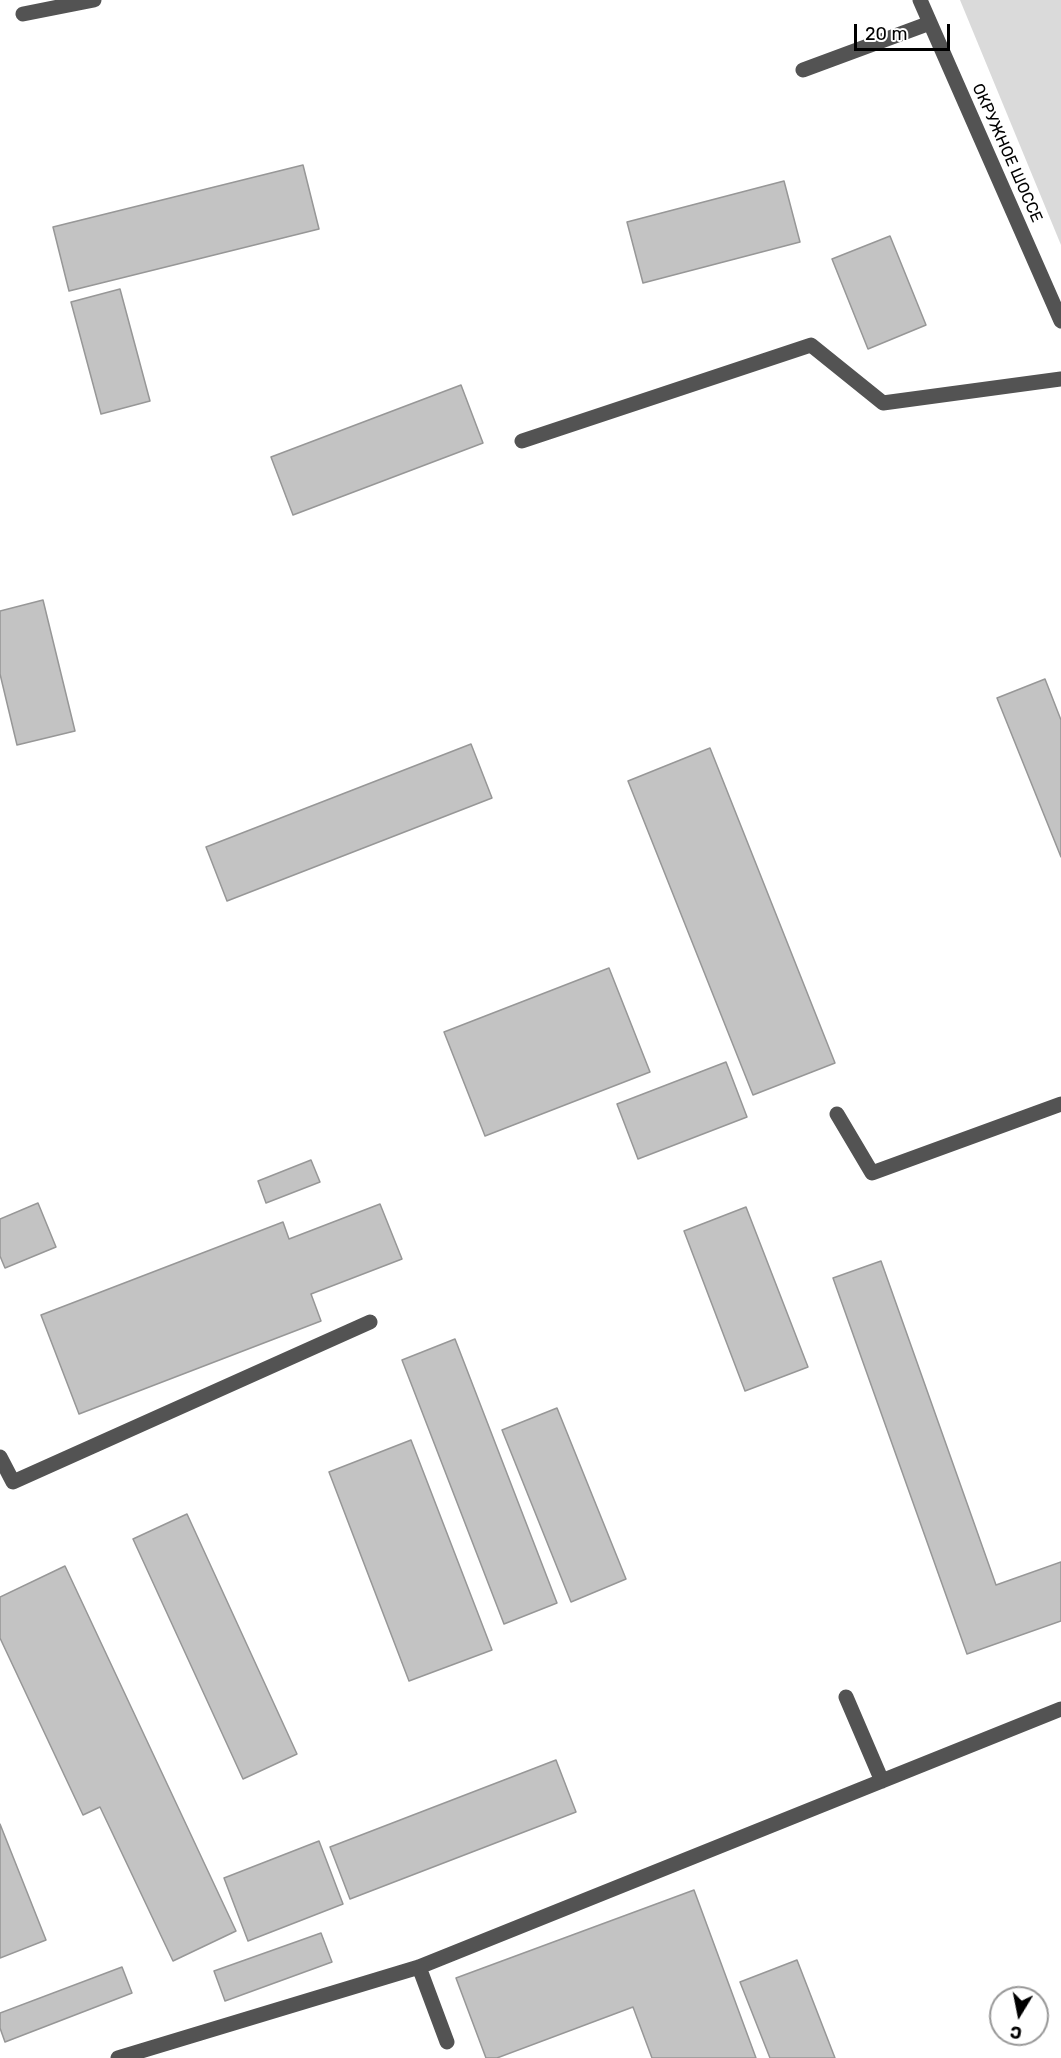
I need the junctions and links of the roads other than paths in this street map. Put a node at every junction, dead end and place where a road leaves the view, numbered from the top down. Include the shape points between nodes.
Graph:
1 (94, 0) edge
2 (920, 0) edge
3 (23, 14) dead end
4 (930, 23) junction
5 (803, 70) dead end
6 (1061, 321) edge
7 (1061, 379) edge
8 (522, 441) dead end
9 (1061, 1104) edge
10 (837, 1114) dead end
11 (370, 1322) dead end
12 (0, 1457) edge
13 (846, 1697) dead end
14 (1061, 1709) edge
15 (882, 1781) junction
16 (419, 1967) junction
17 (447, 2042) dead end
18 (118, 2058) edge

1 - 3 street
2 - 4 street, ОКРУЖНОЕ ШОССЕ
4 - 5 street
4 - 6 street, ОКРУЖНОЕ ШОССЕ
7 - 8 street via 883,403 811,345
9 - 10 street via 872,1173
11 - 12 street via 13,1482
13 - 15 street
14 - 15 street
15 - 16 street
16 - 17 street
16 - 18 street

